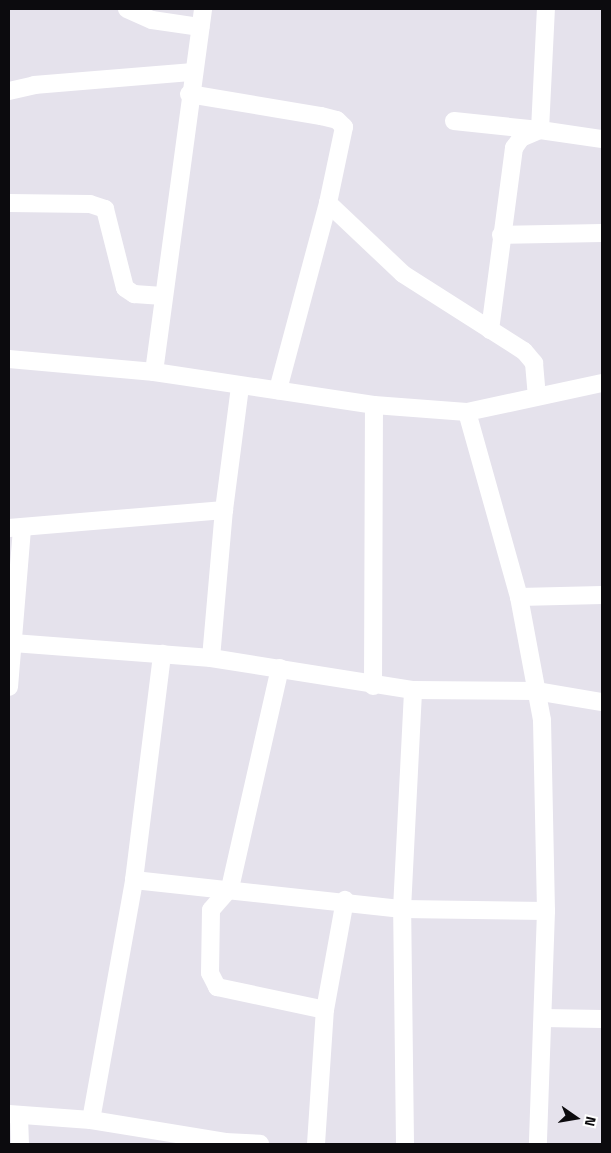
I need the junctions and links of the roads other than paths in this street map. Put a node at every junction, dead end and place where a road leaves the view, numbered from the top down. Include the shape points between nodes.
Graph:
1 (127, 9) edge
2 (203, 9) edge
3 (546, 9) edge
4 (200, 28) junction
5 (193, 72) junction
6 (9, 91) edge
7 (189, 94) junction
8 (454, 120) dead end
9 (540, 130) junction
10 (602, 138) edge
11 (9, 203) edge
12 (328, 203) junction
13 (602, 233) edge
14 (500, 235) junction
15 (163, 296) junction
16 (490, 330) junction
17 (9, 359) edge
18 (154, 372) junction
19 (602, 383) edge
20 (240, 387) junction
21 (278, 390) junction
22 (537, 395) junction
23 (374, 404) junction
24 (466, 412) junction
25 (224, 510) junction
26 (15, 528) edge
27 (602, 595) edge
28 (519, 597) junction
29 (13, 643) junction
30 (162, 654) junction
31 (211, 658) junction
32 (280, 668) junction
33 (373, 686) junction
34 (9, 687) edge
35 (413, 690) junction
36 (536, 691) junction
37 (602, 702) edge
38 (134, 880) junction
39 (230, 888) junction
40 (345, 900) junction
41 (402, 909) junction
42 (546, 911) junction
43 (325, 1010) junction
44 (543, 1018) junction
45 (602, 1019) edge
46 (14, 1115) edge
47 (91, 1120) junction
48 (225, 1143) edge
49 (20, 1144) edge
50 (260, 1144) edge
51 (316, 1144) edge
52 (405, 1144) edge
53 (538, 1144) edge

1 - 4 street via 152,20
2 - 4 street
3 - 9 street
4 - 5 street
5 - 6 street via 34,85
5 - 7 street
7 - 12 street via 337,120 344,127 344,142
7 - 15 street
8 - 9 street
9 - 10 street
9 - 14 street via 521,138 514,148
11 - 15 street via 90,204 105,209 125,288 134,294
12 - 16 street via 403,274
12 - 21 street
13 - 14 street
14 - 16 street
15 - 18 street
16 - 22 street via 524,351 534,363
17 - 18 street
18 - 20 street
19 - 22 street
20 - 21 street
20 - 25 street
21 - 23 street
22 - 24 street
23 - 24 street
23 - 33 street
24 - 28 street
25 - 26 street
25 - 31 street
26 - 29 street
27 - 28 street
28 - 36 street
29 - 30 street
29 - 34 street
30 - 31 street
30 - 38 street
31 - 32 street
32 - 33 street
32 - 39 street
33 - 35 street
35 - 36 street
35 - 41 street
36 - 37 street
36 - 42 street via 542,720
38 - 39 street
38 - 47 street
39 - 40 street
39 - 43 street via 211,910 210,972 217,987
40 - 41 street
40 - 43 street
41 - 42 street
41 - 52 street
42 - 44 street
43 - 51 street
44 - 45 street
44 - 53 street
46 - 47 street
46 - 49 street
47 - 48 street
48 - 50 street

